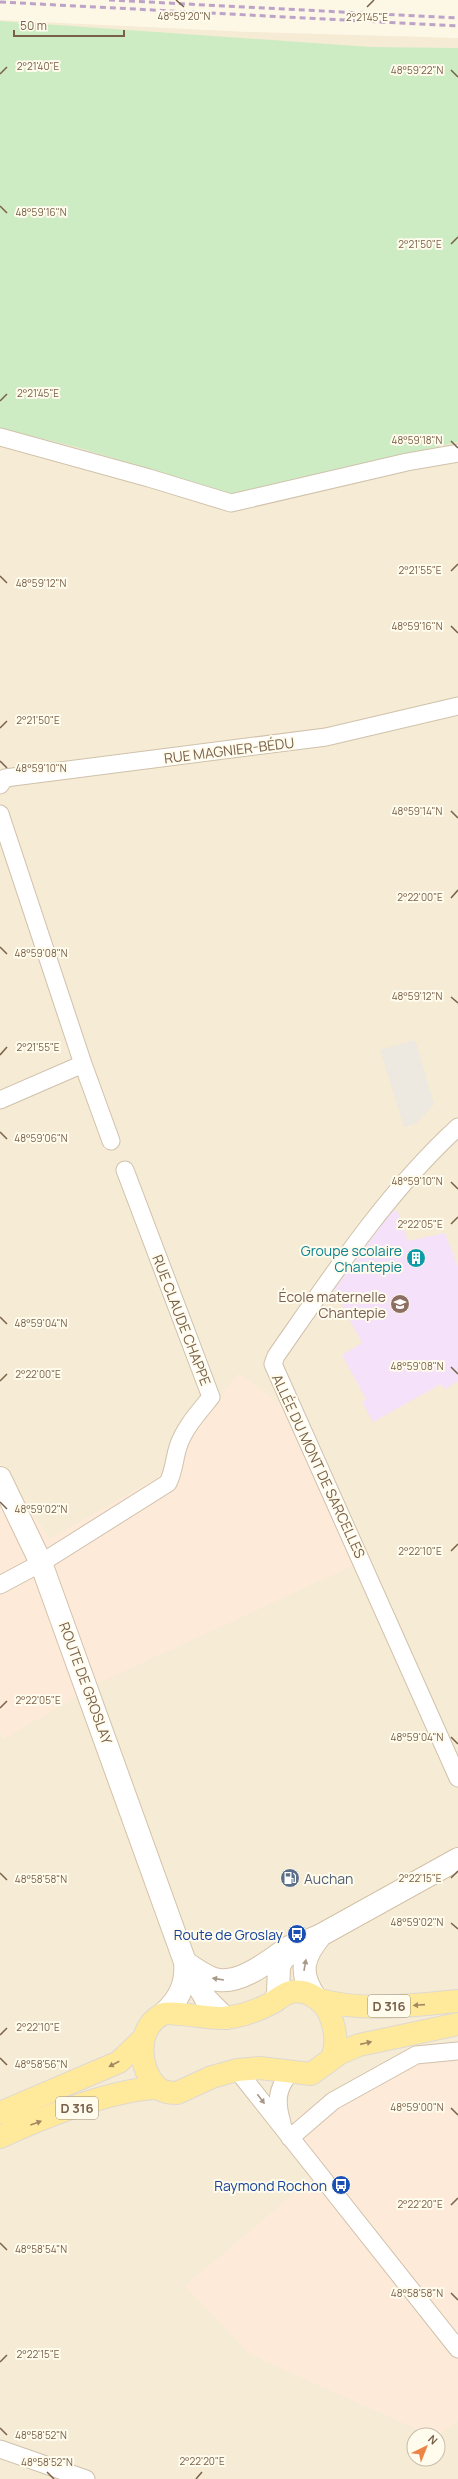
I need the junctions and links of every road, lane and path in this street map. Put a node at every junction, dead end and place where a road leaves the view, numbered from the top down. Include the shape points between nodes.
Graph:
1 (0, 437) edge
2 (458, 453) edge
3 (458, 706) edge
4 (0, 785) edge
5 (0, 814) edge
6 (82, 1064) junction
7 (0, 1100) edge
8 (458, 1127) edge
9 (111, 1141) dead end
10 (125, 1170) dead end
11 (0, 1478) edge
12 (41, 1563) junction
13 (0, 1585) edge
14 (458, 1778) edge
15 (458, 1858) edge
16 (321, 1935) junction
17 (300, 1944) junction
18 (186, 1962) junction
19 (317, 1999) junction
20 (275, 2001) junction
21 (458, 2001) edge
22 (163, 2014) junction
23 (225, 2018) junction
24 (458, 2024) edge
25 (143, 2039) junction
26 (458, 2052) edge
27 (331, 2059) junction
28 (237, 2070) junction
29 (290, 2073) junction
30 (158, 2088) junction
31 (0, 2113) edge
32 (286, 2134) junction
33 (0, 2137) edge
34 (458, 2349) edge
35 (0, 2449) edge
36 (86, 2479) edge

1 - 2 street via 231,503 407,462
3 - 4 street, RUE MAGNIER-BÉDU via 326,737 5,778
5 - 6 street
6 - 7 street
6 - 9 street
8 - 14 street, ALLÉE DU MONT DE SARCELLES via 360,1237 326,1282 273,1364
10 - 12 street, RUE CLAUDE CHAPPE via 211,1397 190,1424 178,1446 174,1472 168,1483
11 - 12 main road, ROUTE DE GROSLAY
12 - 13 street, RUE CLAUDE CHAPPE
12 - 18 main road, ROUTE DE GROSLAY
15 - 16 main road
16 - 17 main road
19 -> 16 main road via 306,1981 304,1971 309,1952
17 -> 18 main road via 290,1947 243,1975 227,1980 211,1978
17 - 20 main road via 280,1963
18 - 22 main road, ROUTE DE GROSLAY via 185,1977 179,1995
18 - 23 main road, ROUTE DE GROSLAY via 206,1999
19 - 20 main road via 293,1992
21 -> 19 main road, D 316 via 371,2007 335,2004
19 - 27 main road via 328,2011 335,2031 336,2042
20 - 23 main road via 256,2010
22 - 23 main road via 169,2012 192,2017
22 - 25 main road via 149,2026
27 -> 24 main road, D 316 via 359,2045
25 - 30 main road via 144,2066
25 -> 31 main road, D 316 via 119,2062
26 - 32 street via 416,2055 333,2101
27 - 29 main road via 311,2074
28 - 29 main road via 260,2068
28 - 30 main road via 212,2077 183,2092 171,2093
28 -> 32 street
29 - 32 street via 280,2086 277,2101
33 -> 30 main road, D 316 via 108,2097 137,2089
32 - 34 street
35 - 36 street

